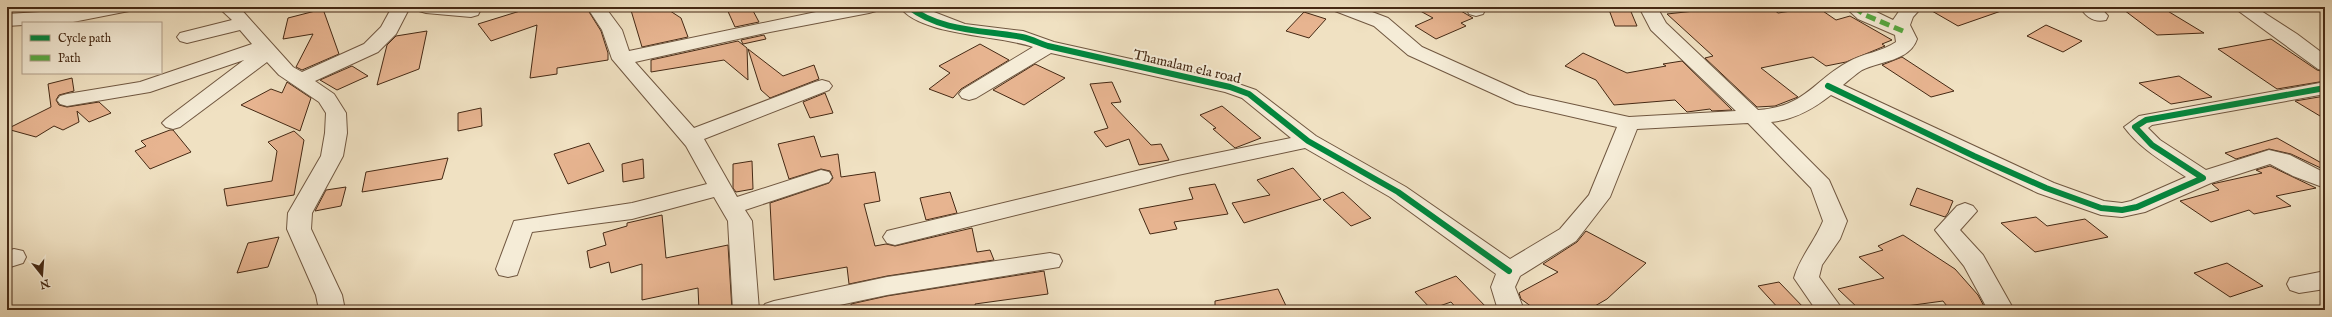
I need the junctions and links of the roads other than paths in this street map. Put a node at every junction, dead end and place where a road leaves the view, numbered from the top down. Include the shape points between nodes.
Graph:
1 (122, 7) edge
2 (227, 7) edge
3 (402, 7) edge
4 (426, 7) edge
5 (596, 7) edge
6 (869, 7) edge
7 (909, 7) edge
8 (1342, 7) edge
9 (1648, 7) edge
10 (1854, 7) edge
11 (1912, 7) edge
12 (2242, 7) edge
13 (471, 11) dead end
14 (7, 20) edge
15 (244, 23) junction
16 (1903, 30) junction
17 (187, 37) dead end
18 (1048, 46) junction
19 (267, 49) junction
20 (622, 59) junction
21 (2325, 65) edge
22 (301, 80) junction
23 (822, 86) dead end
24 (1828, 86) junction
25 (2325, 88) edge
26 (970, 94) dead end
27 (67, 100) dead end
28 (1754, 117) junction
29 (173, 123) dead end
30 (1629, 123) junction
31 (690, 137) junction
32 (1308, 141) junction
33 (821, 177) dead end
34 (2203, 178) junction
35 (2325, 181) edge
36 (720, 188) junction
37 (732, 207) junction
38 (1965, 210) dead end
39 (895, 237) dead end
40 (1050, 261) dead end
41 (508, 270) dead end
42 (1509, 271) junction
43 (2325, 280) edge
44 (2299, 284) dead end
45 (332, 310) edge
46 (746, 310) edge
47 (774, 310) edge
48 (1511, 310) edge
49 (1830, 310) edge
50 (2001, 310) edge

1 - 14 street via 73,16
2 - 15 street
3 - 22 street via 389,30 371,48
4 - 13 street
5 - 20 street via 612,30
6 - 20 street
7 - 18 street, Thamalam ela road via 918,14 962,29 1023,37
8 - 30 street via 1381,22 1416,51 1523,100
9 - 28 street via 1658,26
10 - 16 street
11 - 16 street via 1900,24
12 - 21 street via 2290,38
15 - 17 street
15 - 19 street
16 - 24 street via 1907,39 1906,45 1856,66
18 - 26 street
18 - 32 street, Thamalam ela road via 1230,87 1249,94
19 - 22 street via 286,71
19 - 27 street via 143,88
19 - 29 street
20 - 31 street
22 - 45 street via 328,98 336,113 332,156 300,213 299,229 329,295
23 - 31 street
24 - 28 street via 1805,105 1778,115
24 - 34 street via 1974,156 2046,188 2101,208 2122,210 2138,206
25 - 34 street via 2146,120 2135,127 2152,145
28 - 30 street
28 - 49 street via 1821,185 1835,220 1828,239 1810,264 1806,278
30 - 42 street via 1599,197 1568,235
31 - 36 street
32 - 39 street via 1178,168
32 - 42 street, Thamalam ela road via 1398,192
33 - 37 street
34 - 35 street via 2269,157 2282,160
36 - 37 street
36 - 41 street via 632,211 522,226
37 - 46 street via 740,221
38 - 50 street via 1946,230 1974,261
40 - 47 street via 887,286
42 - 48 street via 1503,287
43 - 44 street

